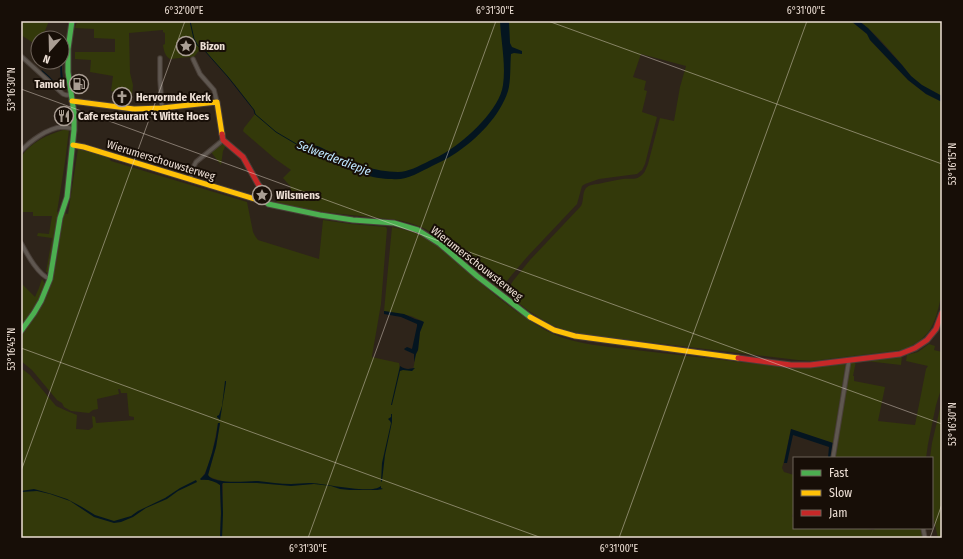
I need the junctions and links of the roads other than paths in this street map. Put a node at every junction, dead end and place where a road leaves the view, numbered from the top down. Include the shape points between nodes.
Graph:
1 (72, 21) edge
2 (21, 56) edge
3 (160, 58) dead end
4 (193, 59) dead end
5 (72, 98) junction
6 (217, 102) junction
7 (162, 108) junction
8 (74, 129) junction
9 (223, 140) junction
10 (73, 145) junction
11 (21, 151) edge
12 (190, 178) junction
13 (265, 200) junction
14 (21, 243) edge
15 (50, 279) junction
16 (942, 313) edge
17 (21, 331) edge
18 (849, 360) junction
19 (833, 457) edge

1 - 5 street via 68,55
2 - 5 street via 62,94
3 - 7 street
4 - 6 street via 200,74 214,90
5 - 7 street via 131,109
5 - 8 street
6 - 7 street
6 - 9 street
8 - 10 street
8 - 11 street via 61,127 46,132
9 - 12 street via 196,162
9 - 13 street via 244,157 266,196
10 - 12 street, Wierumerschouwsterweg
10 - 15 street
12 - 13 street, Wierumerschouwsterweg
13 - 18 street, Wierumerschouwsterweg via 281,207 320,215 399,224 423,233 533,319 568,334 791,364 810,365
14 - 15 street via 43,275
15 - 17 street via 41,301
16 - 18 street, Wierumerschouwsterweg via 932,335 914,350
18 - 19 street

